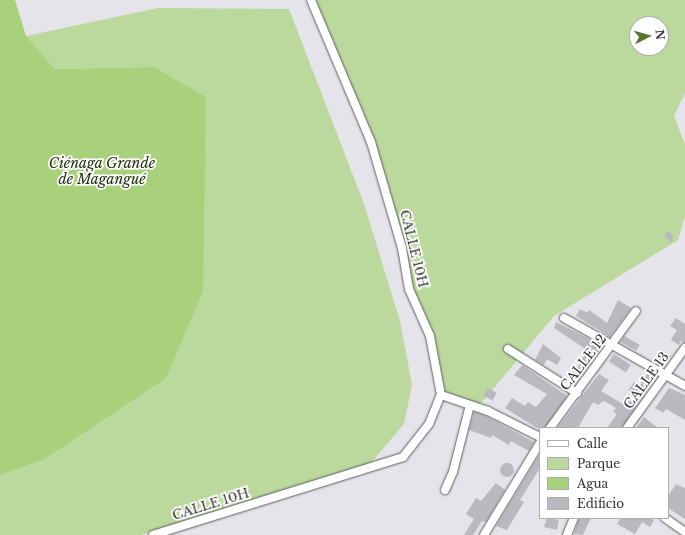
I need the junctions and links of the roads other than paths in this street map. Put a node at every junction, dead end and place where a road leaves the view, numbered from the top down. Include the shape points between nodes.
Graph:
1 (311, 0) edge
2 (636, 311) dead end
3 (564, 318) dead end
4 (614, 343) junction
5 (685, 348) edge
6 (508, 349) dead end
7 (668, 377) junction
8 (685, 386) edge
9 (577, 393) junction
10 (441, 395) junction
11 (470, 405) junction
12 (551, 427) edge
13 (628, 427) edge
14 (539, 437) edge
15 (539, 445) edge
16 (445, 490) dead end
17 (574, 519) edge
18 (666, 519) edge
19 (685, 532) edge
20 (153, 535) edge
21 (484, 535) edge
22 (567, 535) edge

1 - 10 street, CALLE 10H via 371,142 402,248 409,289 430,336
2 - 4 street, CALLE 12
3 - 4 street
4 - 7 street
4 - 9 street, CALLE 12
5 - 7 street, CALLE 13
6 - 9 street
7 - 8 street
7 - 13 street, CALLE 13
9 - 12 street, CALLE 12
10 - 11 street
10 - 20 street, CALLE 10H via 429,424 403,457
11 - 14 street
11 - 16 street via 453,472
15 - 21 street
17 - 22 street
18 - 19 street

